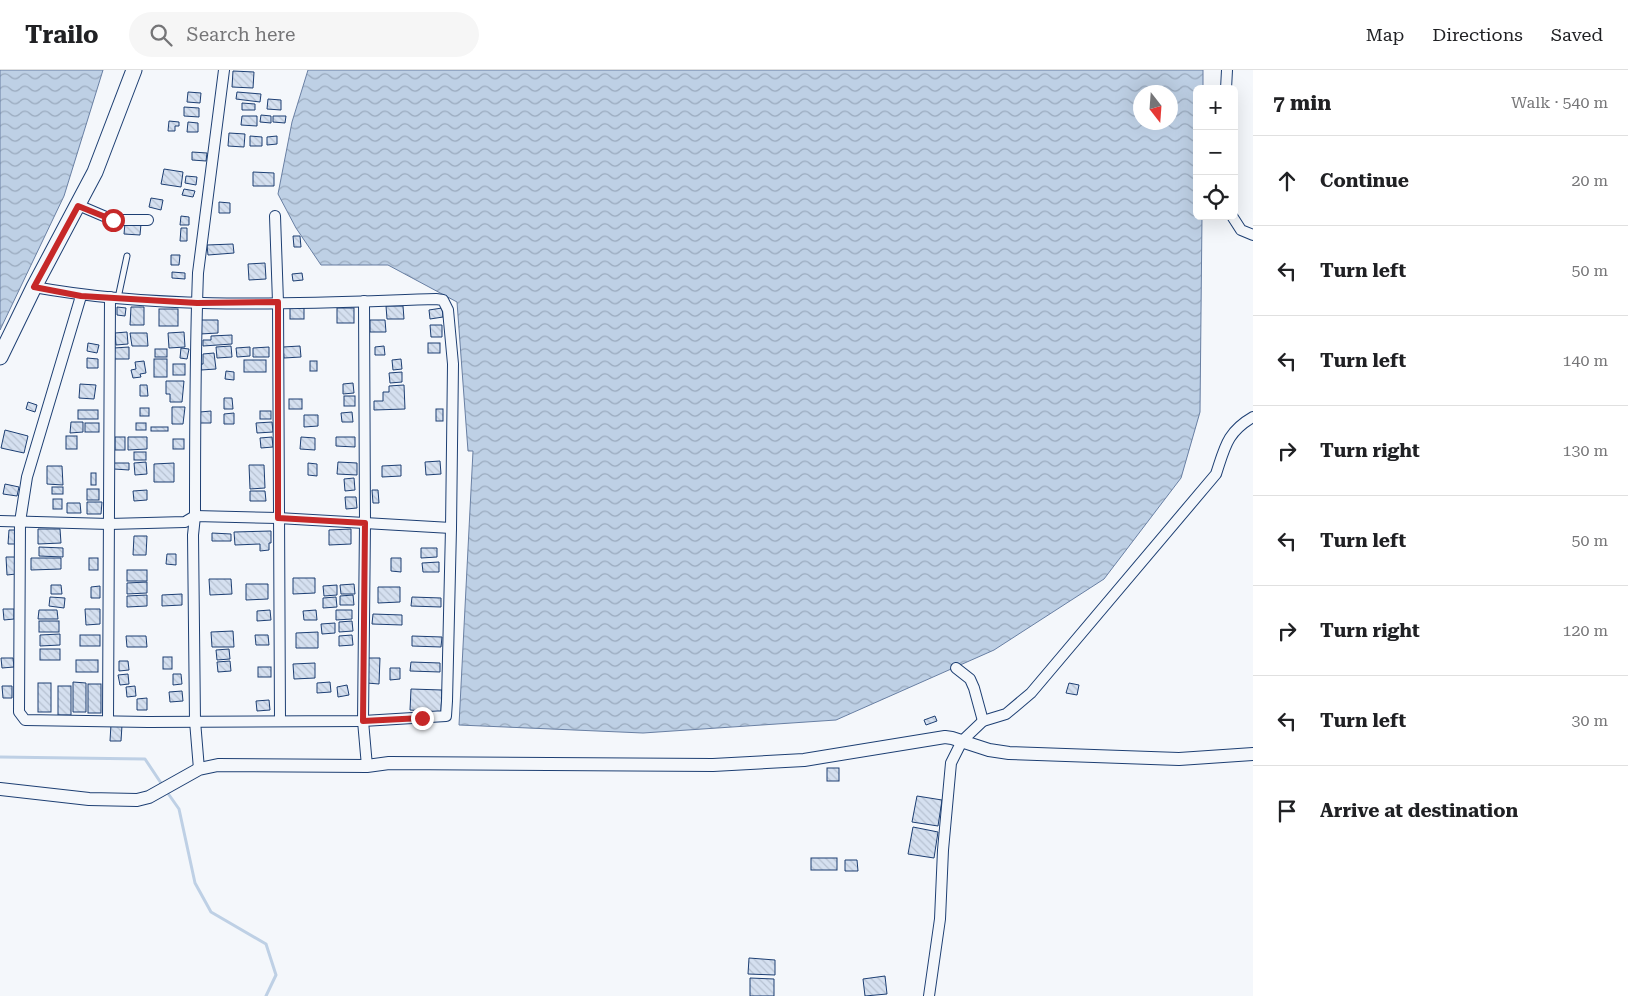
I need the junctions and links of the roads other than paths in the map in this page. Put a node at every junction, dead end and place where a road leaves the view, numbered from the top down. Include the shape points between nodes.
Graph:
1 (134, 70) edge
2 (224, 70) edge
3 (1227, 70) edge
4 (1226, 85) edge
5 (78, 206) junction
6 (275, 216) dead end
7 (148, 220) dead end
8 (1234, 220) edge
9 (1253, 235) edge
10 (127, 256) dead end
11 (34, 287) junction
12 (81, 296) junction
13 (114, 298) junction
14 (364, 301) junction
15 (278, 302) junction
16 (197, 303) junction
17 (0, 356) edge
18 (1253, 417) edge
19 (195, 516) junction
20 (278, 518) junction
21 (0, 521) edge
22 (20, 522) junction
23 (365, 523) junction
24 (109, 524) junction
25 (452, 528) junction
26 (956, 668) dead end
27 (108, 721) junction
28 (196, 721) junction
29 (280, 721) junction
30 (363, 721) junction
31 (982, 721) junction
32 (962, 741) junction
33 (1253, 754) edge
34 (366, 766) junction
35 (199, 769) junction
36 (0, 789) edge
37 (929, 996) edge

1 - 5 main road via 95,172
2 - 16 street
3 - 4 street
5 - 7 street via 113,220
5 - 11 main road
6 - 15 street
8 - 9 street via 1240,230
10 - 13 lane
11 - 12 street
11 - 17 main road
12 - 13 street
12 - 22 street via 27,477
13 - 16 street
13 - 24 street
14 - 15 street
14 - 23 street
14 - 25 street via 436,299 446,304 453,364
15 - 16 street
15 - 20 street
16 - 19 street
18 - 31 street via 1239,425 1226,444 1216,474 1031,693 1006,714
19 - 20 street
19 - 24 street via 185,522
19 - 28 street
20 - 23 street
20 - 29 street
21 - 22 street
22 - 24 street
22 - 27 street via 19,712 25,720
23 - 25 street
23 - 30 street
24 - 27 street
25 - 30 street via 446,716
26 - 31 street via 970,679
27 - 28 street
28 - 29 street
28 - 35 street
29 - 30 street
30 - 34 street
31 - 32 street
32 - 33 street via 1009,753 1179,759
32 - 34 street via 945,737 804,760 713,765 389,763
32 - 37 street via 951,763 940,919
34 - 35 street via 218,766
35 - 36 street via 149,797 137,800 90,799

